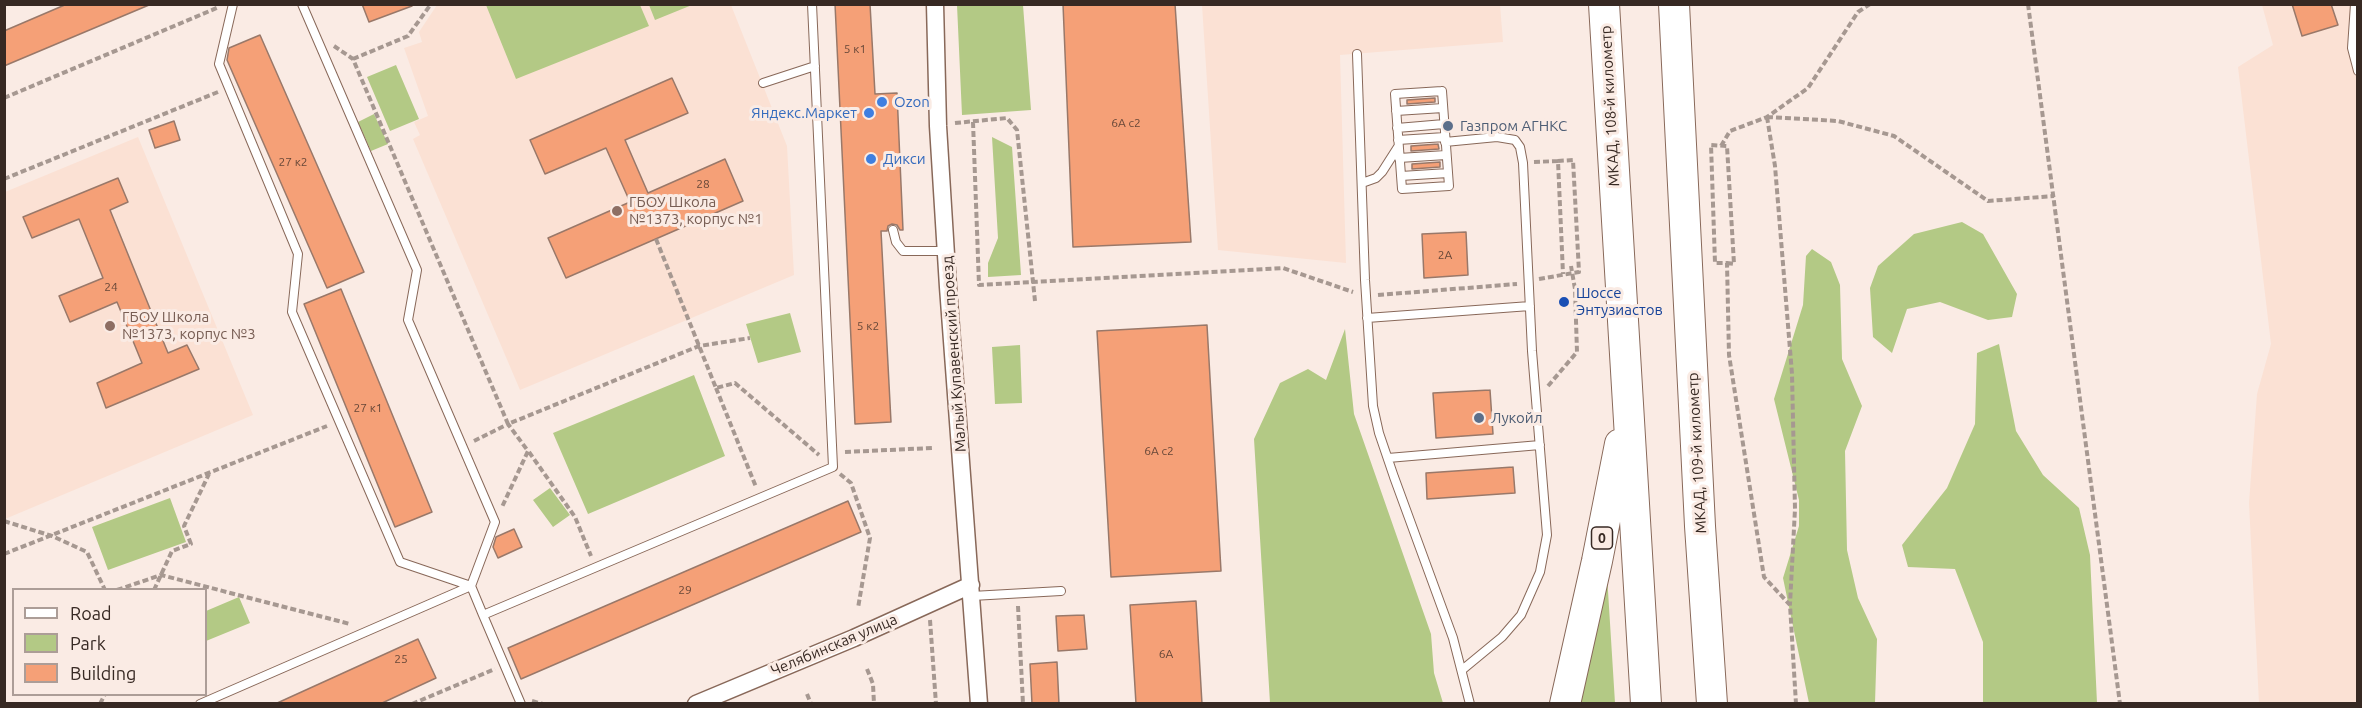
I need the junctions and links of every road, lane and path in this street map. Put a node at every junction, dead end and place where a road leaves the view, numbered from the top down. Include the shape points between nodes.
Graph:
1 (225, 4) edge
2 (233, 4) edge
3 (302, 4) edge
4 (431, 4) edge
5 (812, 4) edge
6 (935, 4) edge
7 (1604, 4) edge
8 (1674, 4) edge
9 (1870, 4) edge
10 (2028, 4) edge
11 (2355, 4) edge
12 (314, 31) junction
13 (1357, 54) dead end
14 (353, 59) junction
15 (815, 66) junction
16 (2358, 71) edge
17 (763, 83) dead end
18 (228, 87) junction
19 (4, 98) edge
20 (1443, 108) junction
21 (1396, 111) junction
22 (1767, 117) junction
23 (973, 122) junction
24 (952, 123) dead end
25 (1444, 124) junction
26 (1397, 128) junction
27 (1445, 140) junction
28 (1398, 143) junction
29 (1721, 147) junction
30 (1446, 154) junction
31 (1399, 158) junction
32 (1558, 161) junction
33 (1523, 163) junction
34 (1448, 173) junction
35 (1401, 176) junction
36 (4, 179) edge
37 (1362, 183) junction
38 (2054, 196) junction
39 (893, 230) dead end
40 (656, 239) dead end
41 (946, 251) junction
42 (1727, 263) junction
43 (1571, 266) dead end
44 (1572, 273) junction
45 (1563, 274) junction
46 (1530, 281) junction
47 (1033, 283) junction
48 (1366, 296) junction
49 (1035, 301) dead end
50 (1530, 306) junction
51 (1367, 318) junction
52 (750, 338) dead end
53 (699, 346) junction
54 (716, 388) junction
55 (1536, 397) junction
56 (1629, 397) junction
57 (339, 421) junction
58 (508, 424) junction
59 (1540, 445) junction
60 (463, 447) junction
61 (932, 448) dead end
62 (528, 451) junction
63 (832, 453) junction
64 (1388, 458) junction
65 (833, 467) junction
66 (209, 473) junction
67 (760, 498) junction
68 (4, 520) edge
69 (495, 522) junction
70 (1700, 526) junction
71 (52, 536) junction
72 (4, 554) edge
73 (596, 568) junction
74 (161, 574) junction
75 (471, 586) junction
76 (104, 588) edge
77 (122, 588) edge
78 (155, 588) edge
79 (971, 590) junction
80 (1061, 591) dead end
81 (1018, 593) junction
82 (929, 604) junction
83 (1790, 605) junction
84 (858, 608) dead end
85 (483, 615) junction
86 (372, 629) junction
87 (504, 664) junction
88 (867, 669) dead end
89 (1462, 670) junction
90 (1567, 691) edge
91 (807, 694) dead end
92 (200, 704) edge
93 (412, 704) edge
94 (521, 704) edge
95 (696, 704) edge
96 (811, 704) edge
97 (874, 704) edge
98 (936, 704) edge
99 (979, 704) edge
100 (1023, 704) edge
101 (1470, 704) edge
102 (1646, 704) edge
103 (1712, 704) edge
104 (1730, 704) edge
105 (1796, 704) edge
106 (2120, 704) edge

1 - 19 path
2 - 18 lane via 219,64
3 - 12 lane
4 - 14 path via 408,36
5 - 15 lane
6 - 41 street, Малый Купавенский проезд
7 - 56 highway, МКАД, 108-й километр
8 - 70 highway, МКАД, 109-й километр
9 - 22 path via 1858,12 1808,88
10 - 38 path
11 - 16 lane via 2352,48
12 - 14 path
12 - 60 lane via 417,270 408,320
13 - 37 lane
14 - 58 path
15 - 17 lane
15 - 63 lane
18 - 36 path
18 - 57 lane via 298,254 292,312
20 - 21 lane
20 - 21 lane via 1442,91 1418,92 1395,94
20 - 25 lane
21 - 26 lane
22 - 29 path via 1730,130
22 - 38 path via 1838,121 1894,136 1988,201
22 - 83 path via 1792,374 1795,509
23 - 24 path
23 - 47 path via 1006,118 1017,130
23 - 47 path via 979,285
25 - 26 lane
25 - 27 lane
26 - 28 lane
27 - 28 lane
27 - 30 lane
27 - 33 lane via 1515,140
28 - 31 lane
28 - 37 lane via 1382,172
29 - 42 path via 1727,146 1734,264
29 - 42 path via 1711,145 1715,263
30 - 31 lane
30 - 34 lane
31 - 35 lane
32 - 33 path
32 - 44 path via 1573,160 1579,272
32 - 45 path
33 - 46 lane
34 - 35 lane
34 - 35 lane via 1449,186 1402,189
37 - 48 lane
38 - 106 path
39 - 41 lane via 903,251
40 - 53 path
41 - 79 street, Малый Купавенский проезд
42 - 83 path via 1729,355 1764,577
43 - 44 path
44 - 45 path
44 - 55 path via 1576,352
45 - 46 path
46 - 48 path
46 - 50 lane
47 - 48 path via 1283,268
47 - 49 path
48 - 51 lane
50 - 51 lane
50 - 55 lane
51 - 64 lane via 1373,406
52 - 53 path
53 - 54 path
53 - 58 path
54 - 65 path via 735,383
54 - 67 path
55 - 59 lane
56 - 90 highway, 0 via 1598,561
56 - 102 highway
57 - 66 path
57 - 75 lane via 400,562
58 - 60 path
58 - 62 path
59 - 64 lane
59 - 89 lane via 1547,535 1540,572 1529,602 1513,626
60 - 69 lane
61 - 63 path
62 - 69 path
62 - 73 path via 575,517
63 - 65 lane
64 - 89 lane
65 - 67 lane
65 - 84 path via 851,483 870,538
66 - 71 path
66 - 74 path via 184,526 191,544 172,551
67 - 73 lane
68 - 71 path
69 - 75 lane
70 - 103 highway, МКАД, 109-й километр
70 - 104 highway
71 - 72 path
71 - 76 path via 87,552
73 - 85 lane
74 - 77 path
74 - 78 path
74 - 86 path
75 - 85 lane
75 - 86 lane
79 - 81 lane
79 - 82 street, Челябинская улица
79 - 99 street, Малый Купавенский проезд
80 - 81 lane
81 - 100 path
82 - 95 street, Челябинская улица
82 - 98 path
83 - 105 path
85 - 87 lane
86 - 92 lane
87 - 93 path
87 - 94 lane
88 - 97 path
89 - 101 lane
91 - 96 path

